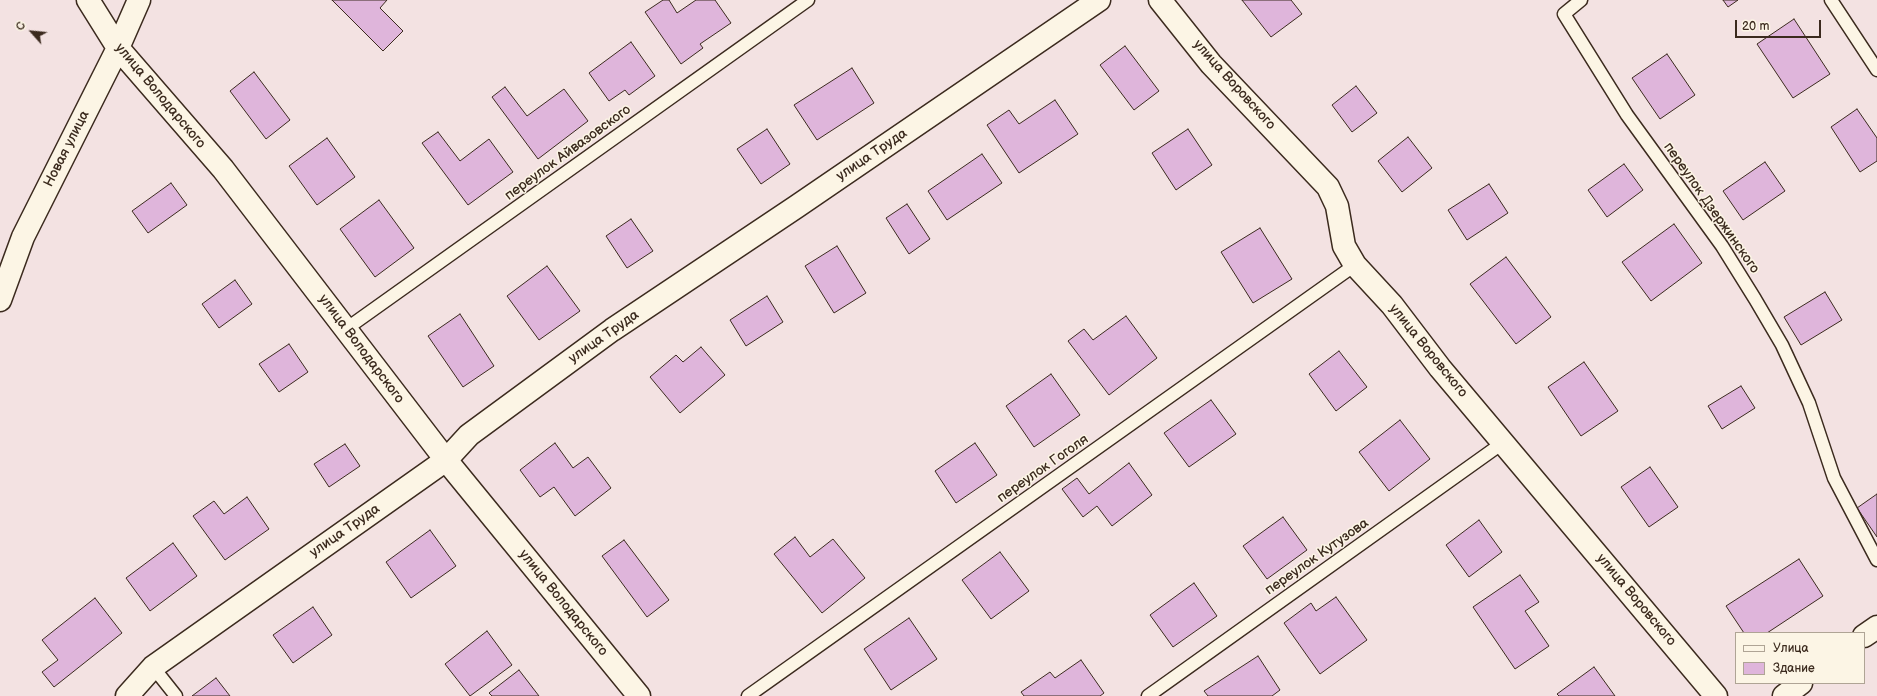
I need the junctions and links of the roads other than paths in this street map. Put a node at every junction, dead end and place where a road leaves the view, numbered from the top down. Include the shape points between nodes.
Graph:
1 (88, 0) edge
2 (139, 0) edge
3 (808, 0) edge
4 (1099, 0) edge
5 (1160, 0) edge
6 (1581, 0) edge
7 (1831, 0) edge
8 (118, 48) junction
9 (1877, 70) edge
10 (1355, 265) junction
11 (0, 300) edge
12 (346, 329) junction
13 (1504, 442) junction
14 (446, 460) junction
15 (1877, 560) edge
16 (1877, 627) edge
17 (1865, 635) edge
18 (153, 667) junction
19 (1800, 684) edge
20 (127, 696) edge
21 (176, 696) edge
22 (639, 696) edge
23 (748, 696) edge
24 (1148, 696) edge
25 (1716, 696) edge
26 (1784, 696) edge

1 - 8 street, улица Володарского
2 - 8 street, Новая улица
3 - 12 lane, переулок Айвазовского
4 - 14 street, улица Труда via 612,330 469,435
5 - 10 street, улица Воровского via 1211,64 1328,187 1337,206 1344,246
6 - 15 lane, переулок Дзержинского via 1564,14 1627,115 1722,246 1782,345 1809,403 1834,478
7 - 9 lane
8 - 11 street, Новая улица via 23,237
8 - 12 street, улица Володарского via 223,168
10 - 13 street, улица Воровского via 1392,305 1440,368
10 - 23 lane, переулок Гоголя
12 - 14 street, улица Володарского
13 - 24 lane, переулок Кутузова
13 - 25 street, улица Воровского
14 - 18 street, улица Труда
14 - 22 street, улица Володарского
16 - 17 street
18 - 20 street, улица Труда
18 - 21 lane
19 - 26 street

